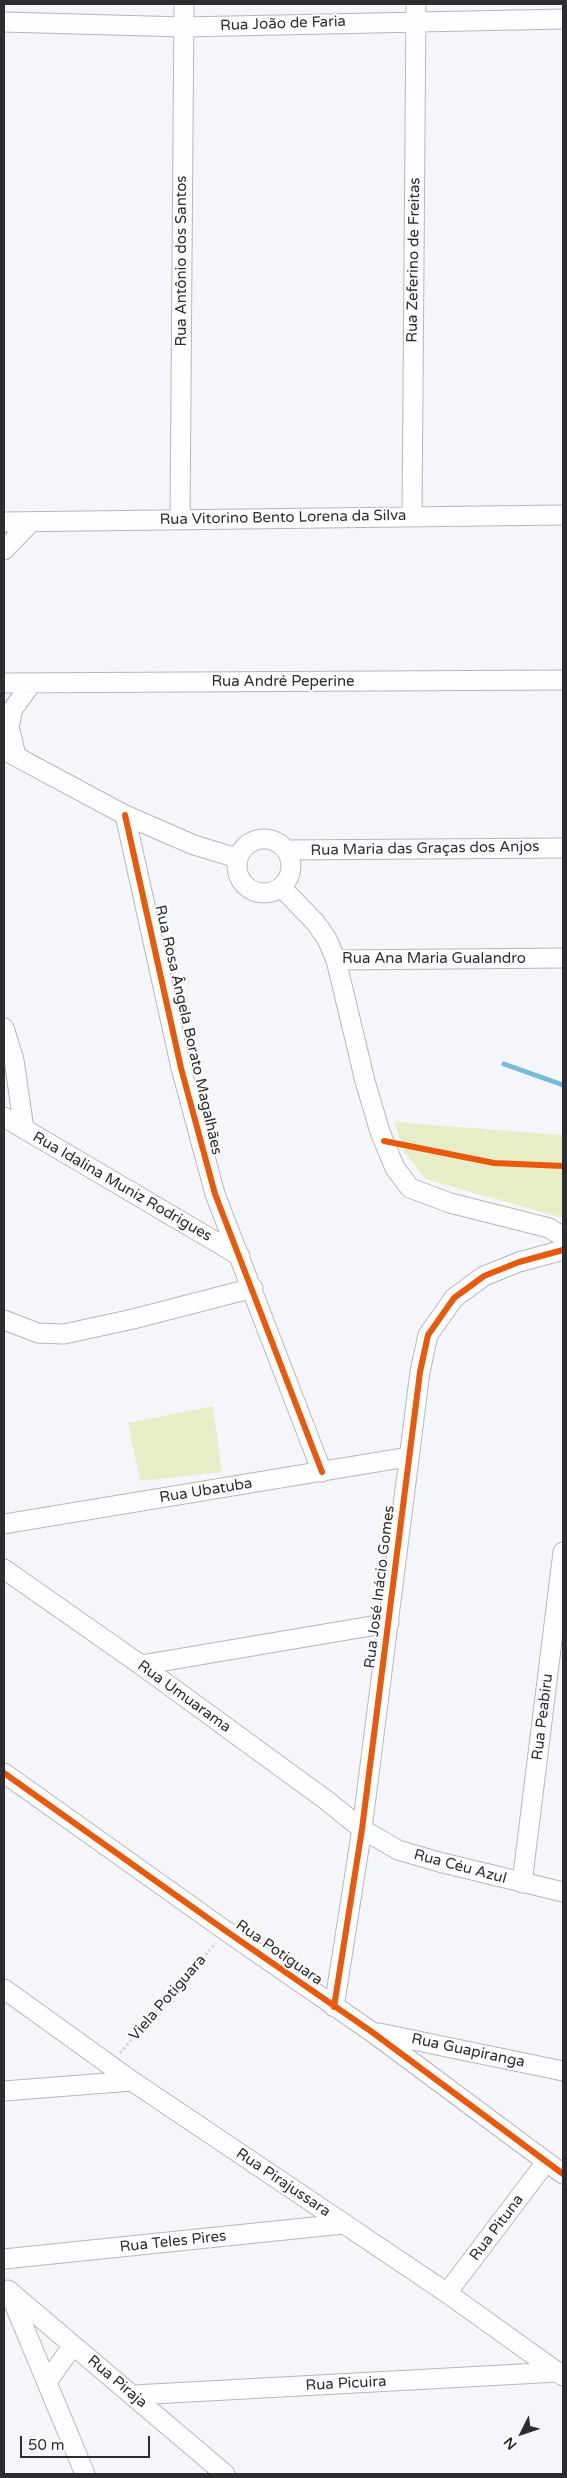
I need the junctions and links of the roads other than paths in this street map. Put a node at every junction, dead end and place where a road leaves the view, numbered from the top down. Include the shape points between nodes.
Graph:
1 (184, 4) edge
2 (416, 12) edge
3 (563, 19) edge
4 (4, 22) edge
5 (184, 27) junction
6 (563, 515) edge
7 (412, 517) junction
8 (180, 519) junction
9 (4, 522) edge
10 (31, 522) junction
11 (4, 550) edge
12 (563, 680) edge
13 (4, 683) edge
14 (31, 684) junction
15 (10, 753) edge
16 (126, 815) junction
17 (563, 848) edge
18 (287, 850) junction
19 (237, 858) junction
20 (281, 887) junction
21 (563, 958) edge
22 (336, 960) junction
23 (4, 1028) edge
24 (4, 1118) edge
25 (24, 1129) junction
26 (563, 1237) edge
27 (563, 1250) edge
28 (240, 1256) junction
29 (253, 1288) junction
30 (4, 1320) edge
31 (408, 1457) junction
32 (322, 1472) junction
33 (4, 1524) edge
34 (563, 1552) edge
35 (4, 1569) edge
36 (389, 1623) junction
37 (141, 1665) junction
38 (4, 1773) edge
39 (362, 1828) junction
40 (522, 1883) junction
41 (563, 1892) edge
42 (4, 1989) edge
43 (334, 2007) junction
44 (372, 2032) junction
45 (563, 2071) edge
46 (132, 2081) junction
47 (4, 2092) edge
48 (546, 2162) junction
49 (563, 2174) edge
50 (342, 2224) junction
51 (4, 2259) edge
52 (6, 2285) edge
53 (447, 2293) junction
54 (73, 2345) junction
55 (561, 2374) edge
56 (47, 2382) junction
57 (134, 2395) junction
58 (85, 2474) edge
59 (225, 2474) edge

1 - 5 street, Rua Antônio dos Santos
2 - 3 street, Rua João de Faria
2 - 5 street, Rua João de Faria
2 - 7 street, Rua Zeferino de Freitas
4 - 5 street, Rua João de Faria
5 - 8 street, Rua Antônio dos Santos
6 - 7 street, Rua Vitorino Bento Lorena da Silva
7 - 8 street, Rua Vitorino Bento Lorena da Silva
8 - 10 street, Rua Vitorino Bento Lorena da Silva
9 - 10 street, Rua Vitorino Bento Lorena da Silva
10 - 11 street
12 - 14 street, Rua André Peperine
13 - 14 street, Rua André Peperine
14 - 15 street via 13,709 9,726
15 - 16 street
16 - 19 street via 194,845
16 - 28 street, Rua Rosa Ângela Borato Magalhães via 181,1068 216,1194
17 - 18 street, Rua Maria das Graças dos Anjos
18 - 19 street via 272,839 264,838 247,844
18 - 20 street via 292,866
19 - 20 street via 238,876 249,889 266,893
20 - 22 street, Rua Ana Maria Gualandro via 315,922
21 - 22 street, Rua Ana Maria Gualandro
22 - 26 street via 380,1132 395,1168 410,1188 450,1203 549,1228
23 - 25 street via 14,1060
24 - 25 street, Rua Idalina Muniz Rodrigues
25 - 28 street, Rua Idalina Muniz Rodrigues
27 - 31 street, Rua José Inácio Gomes via 484,1276 454,1298 428,1335
28 - 29 street, Rua Rosa Ângela Borato Magalhães
29 - 30 street via 64,1334 38,1333
29 - 32 street, Rua Rosa Ângela Borato Magalhães
31 - 32 street, Rua Ubatuba
31 - 36 street, Rua José Inácio Gomes
32 - 33 street, Rua Ubatuba
34 - 40 street, Rua Peabiru
35 - 37 street, Rua Umuarama
36 - 37 street
36 - 39 street, Rua José Inácio Gomes
37 - 39 street, Rua Umuarama
38 - 43 street, Rua Potiguara
39 - 40 street, Rua Céu Azul via 398,1850
39 - 43 street, Rua José Inácio Gomes
40 - 41 street, Rua Céu Azul
42 - 46 street, Rua Pirajussara
43 - 44 street, Rua Potiguara
44 - 45 street, Rua Guapiranga
44 - 48 street, Rua Potiguara
46 - 47 street
46 - 50 street, Rua Pirajussara
48 - 49 street, Rua Potiguara
48 - 53 street, Rua Pituna
50 - 51 street, Rua Teles Pires
50 - 53 street, Rua Pirajussara
52 - 54 street, Rua Piraja
52 - 56 street
53 - 55 street, Rua Pirajussara
54 - 56 street
54 - 57 street, Rua Piraja
55 - 57 street, Rua Picuira
56 - 58 street
57 - 59 street, Rua Piraja

